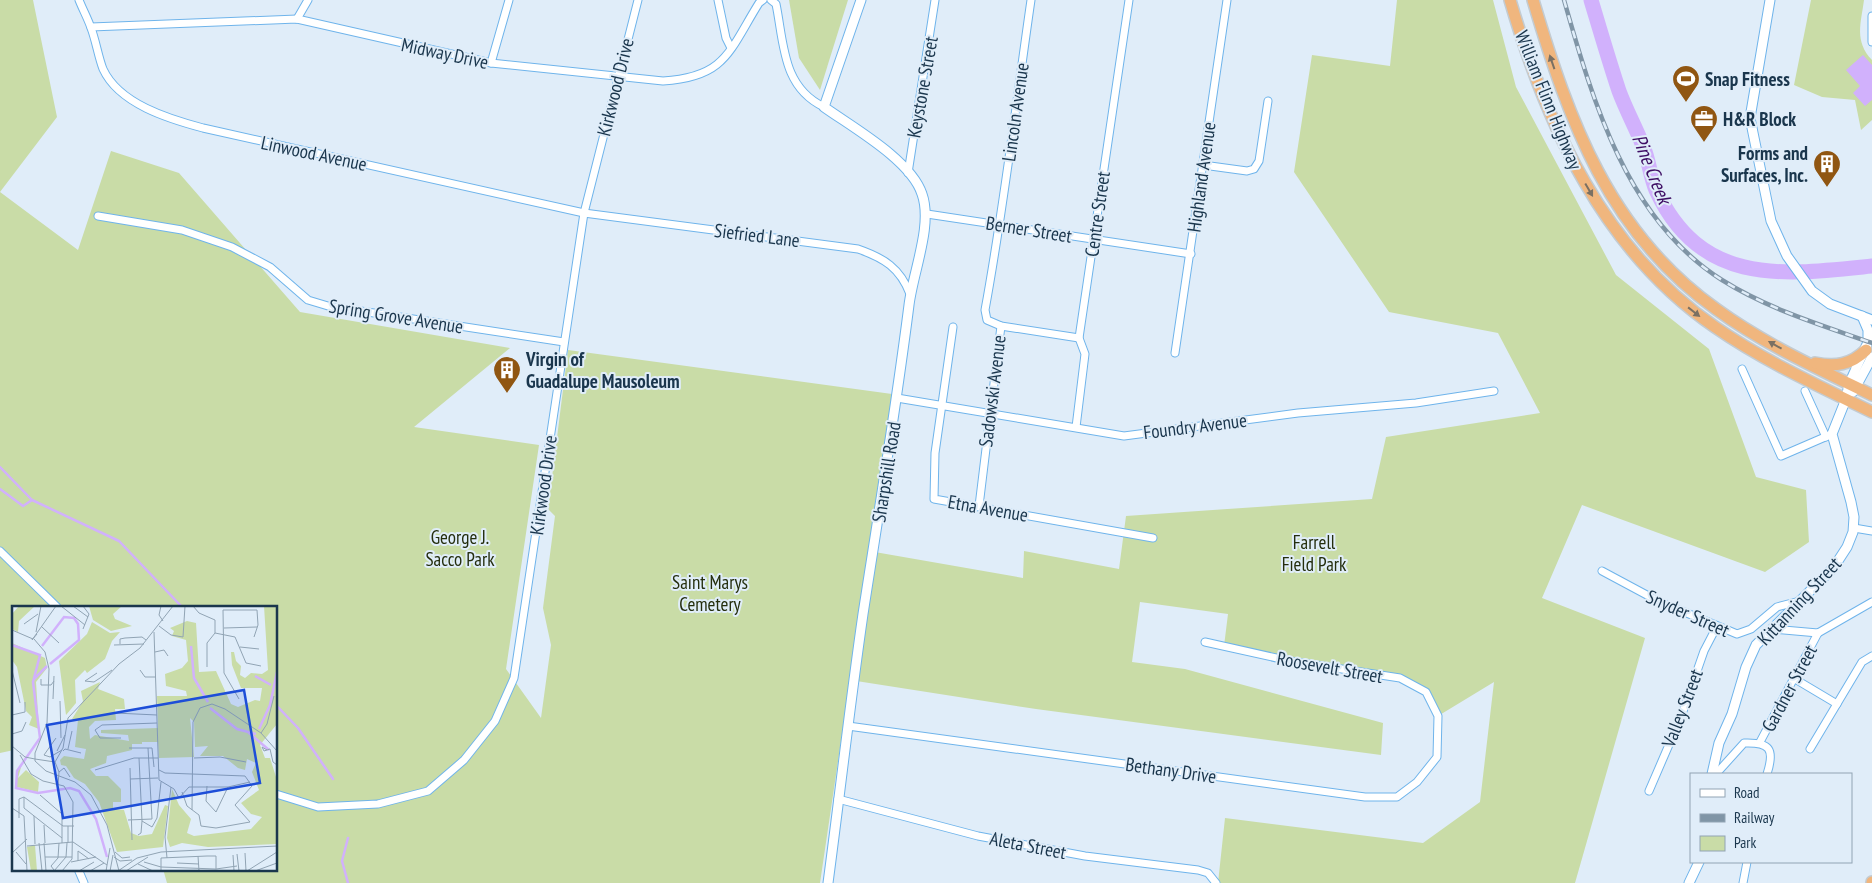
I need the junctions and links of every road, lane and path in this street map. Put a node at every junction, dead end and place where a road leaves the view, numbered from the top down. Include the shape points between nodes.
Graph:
1 (79, 0) edge
2 (308, 0) edge
3 (509, 0) edge
4 (638, 0) edge
5 (718, 0) edge
6 (763, 0) edge
7 (771, 0) edge
8 (861, 0) edge
9 (935, 0) edge
10 (1032, 0) edge
11 (1129, 0) edge
12 (1227, 0) edge
13 (1510, 0) edge
14 (1533, 0) edge
15 (1770, 0) edge
16 (1872, 16) edge
17 (297, 19) junction
18 (91, 27) junction
19 (1872, 42) edge
20 (731, 48) junction
21 (491, 63) junction
22 (617, 76) junction
23 (1268, 101) dead end
24 (824, 107) junction
25 (1203, 165) junction
26 (908, 173) junction
27 (584, 213) junction
28 (927, 214) junction
29 (98, 216) dead end
30 (1001, 224) junction
31 (1093, 240) junction
32 (1191, 254) junction
33 (910, 294) junction
34 (1862, 316) junction
35 (1872, 320) edge
36 (1001, 326) junction
37 (954, 327) dead end
38 (1079, 338) junction
39 (564, 342) junction
40 (1175, 353) dead end
41 (1869, 354) edge
42 (1800, 359) junction
43 (1742, 369) dead end
44 (1853, 386) junction
45 (1494, 391) dead end
46 (1805, 391) dead end
47 (1872, 395) edge
48 (898, 398) junction
49 (1846, 399) junction
50 (943, 404) junction
51 (990, 412) junction
52 (1872, 412) edge
53 (1076, 427) junction
54 (1829, 436) junction
55 (979, 506) junction
56 (1854, 528) junction
57 (1872, 531) edge
58 (1153, 538) dead end
59 (0, 551) edge
60 (1602, 571) dead end
61 (1800, 601) junction
62 (1872, 602) edge
63 (56, 606) edge
64 (1717, 626) junction
65 (1771, 629) junction
66 (1818, 633) junction
67 (1205, 642) dead end
68 (1872, 656) edge
69 (1795, 679) junction
70 (1837, 704) junction
71 (1438, 716) joint
72 (848, 726) junction
73 (1760, 742) junction
74 (1810, 748) dead end
75 (1712, 773) edge
76 (1717, 773) edge
77 (1767, 773) edge
78 (1648, 791) dead end
79 (278, 795) edge
80 (838, 799) junction
81 (1699, 863) edge
82 (1747, 863) edge
83 (78, 870) edge
84 (84, 883) edge
85 (828, 883) edge
86 (1216, 883) edge
87 (1689, 883) edge
88 (1744, 883) edge

1 - 18 street, Linwood Avenue
2 - 17 street
3 - 21 street
4 - 22 street, Kirkwood Drive
5 - 20 street
6 - 20 street, Midway Drive
7 - 24 street via 776,4 782,46 798,87 809,100
8 - 24 street
9 - 26 street, Keystone Street
10 - 30 street, Lincoln Avenue
11 - 31 street, Centre Street
12 - 25 street, Highland Avenue
13 -> 49 highway, William Flinn Highway via 1539,84 1570,156 1603,214 1634,255 1673,295 1715,327 1756,353
42 -> 14 highway, William Flinn Highway via 1749,331 1704,300 1657,257 1626,218 1600,178 1580,138
15 - 34 street via 1750,123 1768,210 1776,235 1806,284 1825,302
16 - 19 street
17 - 18 street, Midway Drive
17 - 21 street, Midway Drive
18 - 27 street, Linwood Avenue via 103,69 112,82 125,95 173,120
20 - 22 street, Midway Drive via 720,63 706,73 687,79 663,81
21 - 22 street, Midway Drive
22 - 27 street, Kirkwood Drive
23 - 25 street via 1259,161 1254,169 1247,171
24 - 26 street, Sharpshill Road via 886,151
25 - 32 street, Highland Avenue
26 - 28 street, Sharpshill Road via 922,192
27 - 33 street, Siefried Lane via 858,249 879,256 896,268
27 - 39 street, Kirkwood Drive
28 - 30 street, Berner Street
28 - 33 street, Sharpshill Road
29 - 39 street, Spring Grove Avenue via 182,230 232,247 270,267 308,300 328,306
30 - 31 street, Berner Street
30 - 36 street, Sadowski Avenue via 985,310 988,320
31 - 32 street, Berner Street
31 - 38 street, Centre Street
32 - 40 street, Highland Avenue
33 - 48 street, Sharpshill Road
34 - 35 street
34 - 41 street via 1868,333
36 - 38 street
36 - 51 street, Sadowski Avenue
37 - 50 street, Etna Avenue
38 - 53 street, Centre Street via 1085,354
39 - 79 street, Kirkwood Drive via 514,678 495,720 464,760 428,791 378,804 318,807
41 - 42 highway via 1838,365
41 - 44 street
42 - 44 highway, William Flinn Highway
43 - 54 street via 1780,456
44 - 47 highway, William Flinn Highway
44 - 49 street
45 - 53 street, Foundry Avenue via 1124,436 1089,432
46 - 54 street
48 - 50 street, Foundry Avenue
48 - 72 street, Sharpshill Road
49 - 52 highway, William Flinn Highway
49 - 54 street
50 - 51 street, Foundry Avenue
50 - 55 street, Etna Avenue via 935,452 934,499
51 - 53 street, Foundry Avenue
51 - 55 street, Sadowski Avenue
54 - 56 street, Kittanning Street via 1851,502
55 - 58 street, Etna Avenue
56 - 57 street
56 - 61 street, Kittanning Street via 1838,562
59 - 63 street
60 - 64 street, Snyder Street via 1658,601
61 - 64 street, Snyder Street via 1777,607 1751,629 1737,634
61 - 65 street, Kittanning Street
62 - 66 street
64 - 78 street, Valley Street
65 - 66 street
65 - 75 street, Kittanning Street via 1756,645 1746,667 1732,714 1719,743
66 - 69 street, Gardner Street
67 - 71 street, Roosevelt Street via 1290,661 1400,678 1426,692
68 - 70 street via 1862,662
69 - 70 street
69 - 73 street, Gardner Street
70 - 74 street
71 - 72 street, Bethany Drive via 1437,756 1417,782 1397,797 1365,797
72 - 80 street, Sharpshill Road
73 - 76 street via 1744,743
73 - 77 street via 1772,755
80 - 85 street, Sharpshill Road
80 - 86 street, Aleta Street via 978,836 1085,856 1198,870 1208,874
81 - 87 street
82 - 88 street
83 - 84 street

